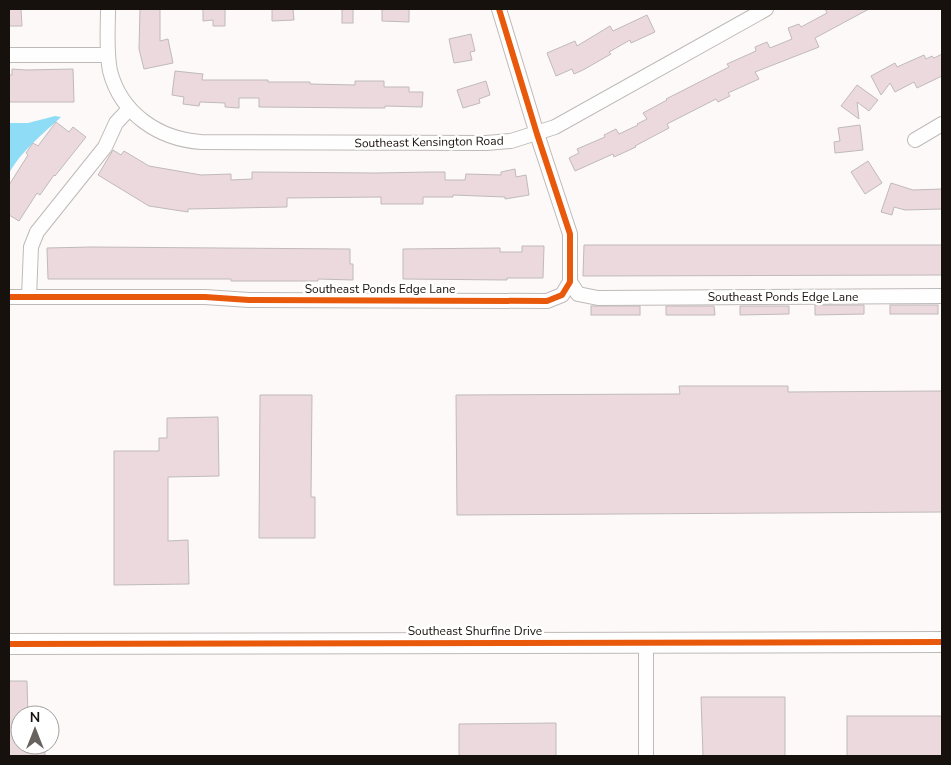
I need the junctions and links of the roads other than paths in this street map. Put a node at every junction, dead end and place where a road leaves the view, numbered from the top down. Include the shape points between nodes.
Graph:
1 (108, 9) edge
2 (499, 9) edge
3 (766, 9) edge
4 (9, 55) edge
5 (108, 55) junction
6 (129, 109) junction
7 (942, 124) edge
8 (537, 134) junction
9 (915, 140) dead end
10 (570, 282) junction
11 (942, 296) edge
12 (9, 297) edge
13 (29, 297) junction
14 (646, 642) junction
15 (942, 642) edge
16 (9, 644) edge
17 (646, 756) edge

1 - 5 street, Southeast Kensington Road
2 - 8 street
3 - 8 street, Southeast Kensington Road
4 - 5 street
5 - 6 street, Southeast Kensington Road via 115,85
6 - 8 street, Southeast Kensington Road via 154,130 170,137 201,142 486,143
6 - 13 street via 116,123 105,147 37,232 31,247
7 - 9 street
8 - 10 street via 570,234
10 - 11 street, Southeast Ponds Edge Lane via 578,294 598,298
10 - 13 street, Southeast Ponds Edge Lane via 562,294 547,301
12 - 13 street, Southeast Ponds Edge Lane
14 - 15 street, Southeast Shurfine Drive
14 - 16 street, Southeast Shurfine Drive
14 - 17 street

